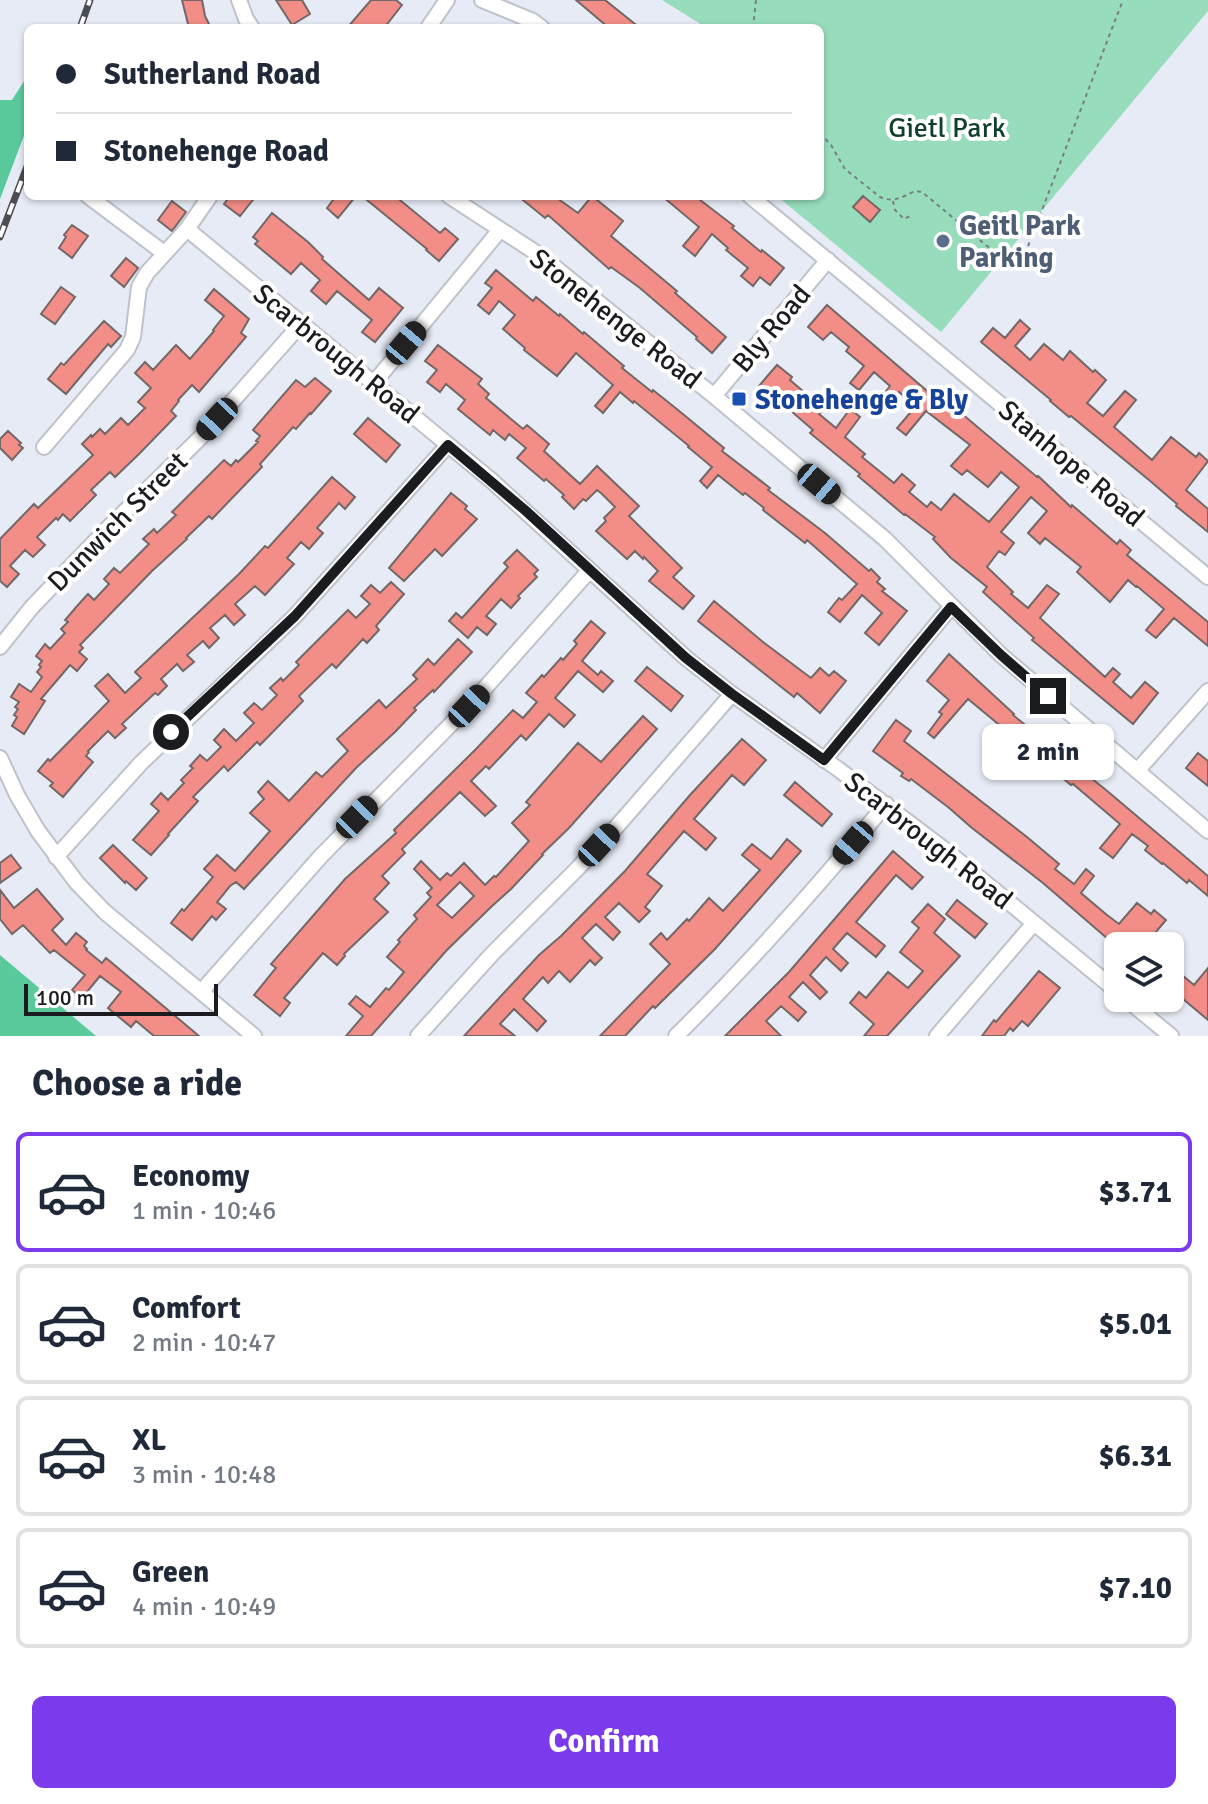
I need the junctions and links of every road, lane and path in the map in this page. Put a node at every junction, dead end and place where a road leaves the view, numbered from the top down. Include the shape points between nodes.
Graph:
1 (447, 0) edge
2 (482, 0) edge
3 (756, 0) edge
4 (1123, 0) edge
5 (239, 1) edge
6 (249, 24) edge
7 (431, 24) edge
8 (537, 24) edge
9 (753, 24) edge
10 (824, 137) edge
11 (93, 200) edge
12 (207, 200) edge
13 (455, 200) edge
14 (755, 200) edge
15 (893, 200) junction
16 (912, 215) dead end
17 (187, 229) junction
18 (500, 230) junction
19 (164, 253) junction
20 (828, 260) junction
21 (301, 324) junction
22 (373, 384) junction
23 (714, 396) junction
24 (448, 445) junction
25 (44, 447) dead end
26 (589, 571) junction
27 (1208, 577) edge
28 (951, 607) junction
29 (0, 647) edge
30 (1208, 691) edge
31 (732, 694) junction
32 (0, 758) edge
33 (824, 760) junction
34 (1137, 771) junction
35 (886, 804) junction
36 (1208, 831) edge
37 (56, 857) junction
38 (1034, 923) junction
39 (1104, 980) edge
40 (201, 992) junction
41 (1142, 1012) edge
42 (254, 1036) edge
43 (418, 1036) edge
44 (676, 1036) edge
45 (937, 1036) edge
46 (1171, 1036) edge

1 - 7 street
2 - 8 street
3 - 9 path
4 - 15 path via 1020,259 1004,260 922,192
5 - 6 street
10 - 15 path via 845,169 880,197
11 - 19 street
12 - 17 street
13 - 18 street, Stonehenge Road
14 - 20 street, Stanhope Road
15 - 16 path via 904,219
17 - 19 street
17 - 21 street, Scarbrough Road
18 - 22 street
18 - 23 street, Stonehenge Road via 551,264
19 - 25 street via 139,287 127,350
20 - 23 street, Bly Road
20 - 27 street, Stanhope Road
21 - 22 street, Scarbrough Road
21 - 29 street, Dunwich Street
22 - 24 street, Scarbrough Road
23 - 28 street, Stonehenge Road via 885,539
24 - 26 street, Scarbrough Road
24 - 37 street via 304,607 141,763
26 - 31 street, Scarbrough Road
26 - 40 street
28 - 33 street
28 - 34 street, Stonehenge Road
30 - 34 street
31 - 33 street, Scarbrough Road
31 - 43 street via 619,824
32 - 37 street
33 - 35 street, Scarbrough Road
34 - 36 street, Stonehenge Road
35 - 38 street, Scarbrough Road
35 - 44 street via 757,953
37 - 40 street via 105,912
38 - 39 street, Scarbrough Road
38 - 45 street
40 - 42 street
41 - 46 street

